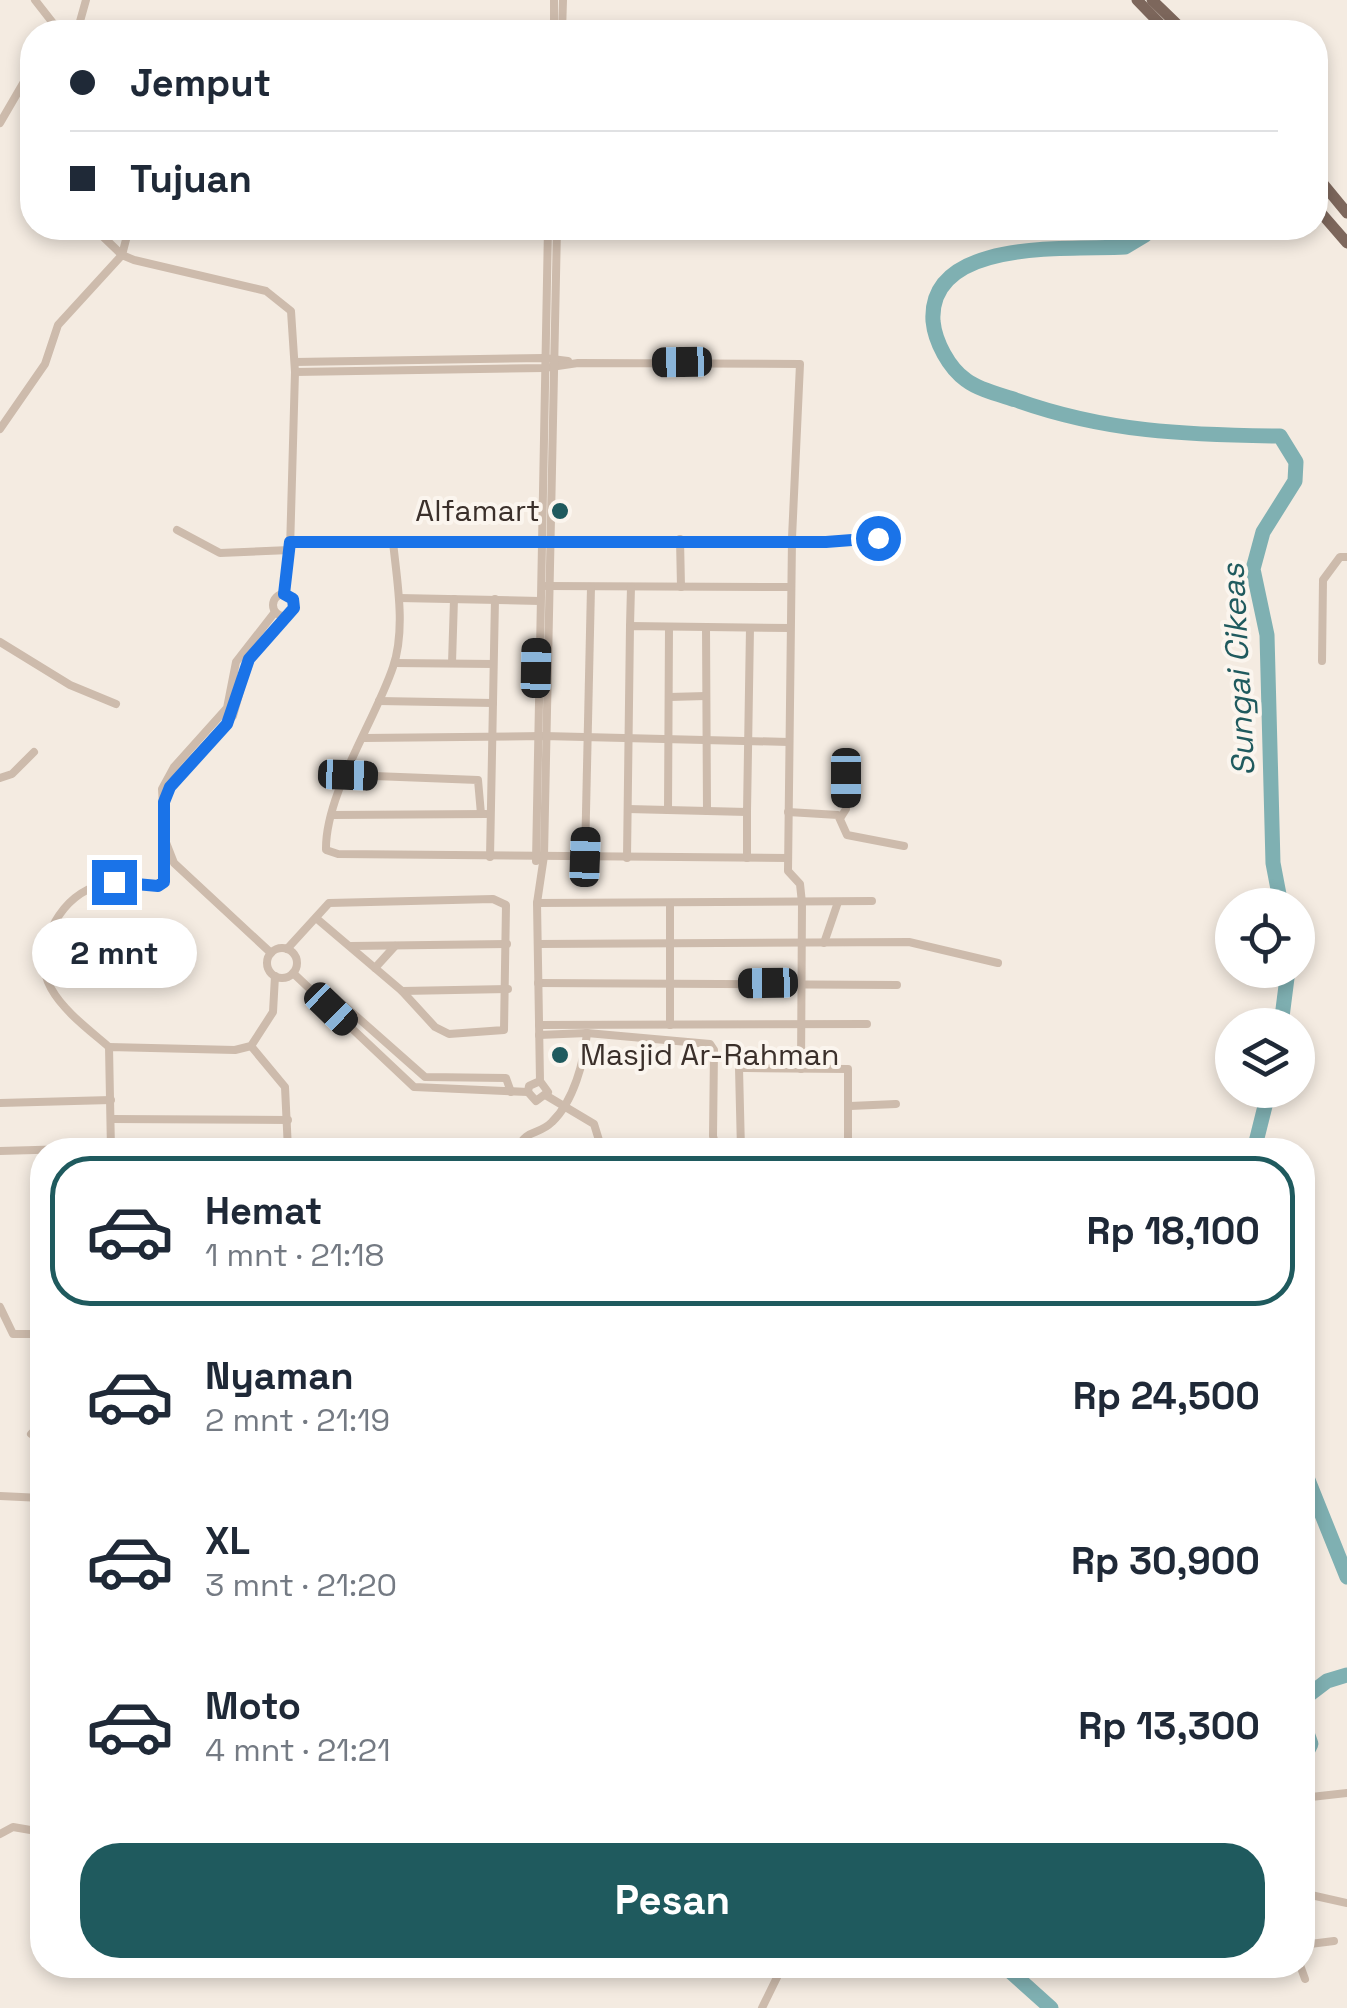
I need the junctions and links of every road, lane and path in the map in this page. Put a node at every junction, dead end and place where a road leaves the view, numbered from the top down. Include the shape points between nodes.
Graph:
1 (1136, 0) edge
2 (1152, 0) edge
3 (1156, 20) edge
4 (1172, 20) edge
5 (20, 89) edge
6 (0, 123) edge
7 (1328, 190) edge
8 (1347, 213) edge
9 (1328, 221) edge
10 (106, 240) edge
11 (126, 240) edge
12 (551, 240) edge
13 (553, 240) edge
14 (1347, 244) edge
15 (552, 247) junction
16 (122, 255) junction
17 (548, 363) junction
18 (295, 367) junction
19 (0, 430) edge
20 (177, 530) dead end
21 (792, 538) junction
22 (878, 538) dead end
23 (680, 539) junction
24 (392, 542) junction
25 (543, 542) junction
26 (290, 546) junction
27 (1347, 557) edge
28 (543, 586) junction
29 (630, 586) junction
30 (590, 587) junction
31 (681, 587) junction
32 (791, 587) junction
33 (284, 594) junction
34 (399, 598) junction
35 (454, 599) junction
36 (495, 599) junction
37 (542, 601) junction
38 (276, 612) junction
39 (288, 615) junction
40 (630, 626) junction
41 (669, 626) junction
42 (706, 627) junction
43 (750, 628) junction
44 (790, 628) junction
45 (0, 642) edge
46 (1322, 662) dead end
47 (395, 663) junction
48 (452, 663) junction
49 (493, 664) junction
50 (706, 696) junction
51 (669, 697) junction
52 (379, 701) junction
53 (492, 703) junction
54 (116, 704) dead end
55 (539, 736) junction
56 (589, 737) junction
57 (364, 738) junction
58 (492, 738) junction
59 (629, 738) junction
60 (669, 739) junction
61 (706, 740) junction
62 (749, 740) junction
63 (789, 742) junction
64 (34, 752) dead end
65 (348, 775) junction
66 (0, 778) edge
67 (846, 778) dead end
68 (164, 802) junction
69 (628, 809) junction
70 (668, 810) junction
71 (708, 811) junction
72 (747, 812) junction
73 (788, 812) junction
74 (333, 814) junction
75 (485, 814) junction
76 (841, 818) junction
77 (904, 846) dead end
78 (166, 847) junction
79 (490, 856) junction
80 (539, 856) junction
81 (585, 857) junction
82 (627, 858) junction
83 (748, 858) junction
84 (788, 858) junction
85 (872, 900) dead end
86 (838, 902) junction
87 (537, 903) junction
88 (802, 903) junction
89 (670, 904) junction
90 (316, 918) junction
91 (800, 943) junction
92 (824, 943) junction
93 (507, 944) junction
94 (538, 944) junction
95 (670, 944) junction
96 (350, 946) junction
97 (395, 946) junction
98 (288, 949) junction
99 (272, 953) junction
100 (998, 962) dead end
101 (376, 968) junction
102 (293, 973) junction
103 (275, 976) junction
104 (801, 982) junction
105 (538, 983) junction
106 (671, 984) junction
107 (898, 985) dead end
108 (508, 990) junction
109 (402, 991) junction
110 (313, 992) junction
111 (358, 1017) junction
112 (867, 1024) dead end
113 (670, 1025) junction
114 (801, 1025) junction
115 (349, 1026) junction
116 (539, 1030) junction
117 (587, 1032) junction
118 (251, 1046) junction
119 (108, 1047) junction
120 (391, 1048) junction
121 (383, 1058) junction
122 (801, 1069) junction
123 (441, 1077) junction
124 (540, 1081) junction
125 (441, 1091) junction
126 (510, 1092) junction
127 (528, 1092) junction
128 (546, 1096) junction
129 (110, 1100) junction
130 (0, 1103) edge
131 (896, 1104) dead end
132 (563, 1105) junction
133 (850, 1106) junction
134 (110, 1118) junction
135 (288, 1120) junction
136 (110, 1138) edge
137 (288, 1138) edge
138 (524, 1138) edge
139 (598, 1138) edge
140 (714, 1138) edge
141 (740, 1138) edge
142 (848, 1138) edge
143 (0, 1151) edge
144 (30, 1151) edge
145 (0, 1307) edge
146 (30, 1334) edge
147 (0, 1496) edge
148 (30, 1497) edge
149 (1347, 1793) edge
150 (1315, 1797) edge
151 (30, 1828) edge
152 (2, 1829) edge
153 (1315, 1897) edge
154 (1347, 1903) edge
155 (1334, 1941) dead end
156 (1315, 1943) edge
157 (777, 1978) edge
158 (762, 2008) edge

1 - 3 main road
2 - 4 main road
5 - 6 street
7 - 8 main road
9 - 14 main road
10 - 16 street
11 - 16 street
12 - 15 street
13 - 15 street
15 - 17 street
16 - 18 street via 276,294 290,311
16 - 19 street via 58,325 46,364
17 - 18 street
17 - 21 street via 800,364
17 - 25 street
18 - 26 street
20 - 26 street via 220,553
21 - 22 street
21 - 23 street
21 - 32 street
23 - 25 street
23 - 31 street
24 - 25 street
24 - 26 street
24 - 34 street
25 - 28 street
26 - 33 street
27 - 46 street via 1340,556 1323,580
28 - 30 street
28 - 37 street
29 - 30 street
29 - 31 street
29 - 40 street
30 - 56 street
31 - 32 street
32 - 44 street
33 - 38 street via 276,598
33 - 39 street via 294,603
34 - 35 street
34 - 47 street
35 - 36 street
35 - 48 street
36 - 37 street
36 - 49 street
37 - 55 street
38 - 39 street
38 - 68 street via 236,662 222,716 163,783
39 - 68 street via 249,659 233,716 173,780
40 - 41 street
40 - 59 street
41 - 42 street
41 - 51 street
42 - 43 street
42 - 50 street
43 - 44 street
43 - 62 street
44 - 63 street
45 - 54 street via 70,686
47 - 48 street
47 - 52 street
48 - 49 street
49 - 53 street
50 - 51 street
50 - 61 street
51 - 60 street
52 - 53 street
52 - 57 street
53 - 58 street
55 - 56 street
55 - 58 street
55 - 80 street
56 - 59 street
56 - 81 street
57 - 58 street
57 - 65 street
58 - 75 street
59 - 60 street
59 - 69 street
60 - 61 street
60 - 70 street
61 - 62 street
61 - 71 street
62 - 63 street
62 - 72 street
63 - 73 street
64 - 66 street
65 - 74 street
65 - 75 street via 478,780
67 - 76 street
68 - 78 street
69 - 70 street
69 - 82 street
70 - 71 street
71 - 72 street
72 - 83 street
73 - 76 street
73 - 84 street
74 - 75 street
74 - 79 street via 329,853
75 - 79 street
76 - 77 street via 848,836
78 - 99 street via 174,863
78 - 119 street via 162,884 114,882 83,892 58,916 43,946 56,1000
79 - 80 street
80 - 81 street
80 - 87 street
81 - 82 street
82 - 83 street
83 - 84 street
84 - 88 street
85 - 86 street
86 - 88 street
86 - 92 street
87 - 89 street
87 - 94 street
88 - 89 street
88 - 91 street
89 - 95 street
90 - 93 street via 330,902 493,899 506,905
90 - 96 street
90 - 98 street
91 - 92 street
91 - 95 street
91 - 104 street
92 - 100 street via 928,943
93 - 97 street
93 - 108 street
94 - 95 street
94 - 105 street
95 - 106 street
96 - 97 street
96 - 101 street
97 - 101 street
98 - 99 street
98 - 102 street via 296,957
99 - 103 street via 268,964
101 - 109 street
102 - 103 street
102 - 110 street
103 - 118 street via 273,1012
104 - 106 street
104 - 107 street
104 - 114 street
105 - 106 street
105 - 116 street
106 - 113 street
108 - 109 street
108 - 109 street via 504,1030 449,1034 435,1028
110 - 111 street via 322,986
110 - 115 street
111 - 115 street
111 - 120 street
112 - 114 street
113 - 114 street
113 - 116 street
114 - 122 street
115 - 121 street
116 - 117 street
116 - 124 street
117 - 132 street via 581,1068
117 - 140 street via 714,1047
118 - 119 street
118 - 135 street via 285,1086
119 - 129 street
120 - 121 street
120 - 123 street via 422,1075
121 - 125 street via 414,1087
122 - 133 street via 848,1069
122 - 141 street via 734,1068
123 - 125 street
123 - 126 street via 506,1078
124 - 127 street
124 - 128 street
125 - 126 street
126 - 127 street
127 - 128 street via 536,1101
128 - 132 street
129 - 130 street
129 - 134 street
131 - 133 street
132 - 138 street via 552,1122
132 - 139 street via 594,1124
133 - 142 street
134 - 135 street
134 - 136 street
135 - 137 street
143 - 144 street
145 - 146 street via 13,1334
147 - 148 street
149 - 150 street
151 - 152 street
153 - 154 street
155 - 156 street
157 - 158 street

